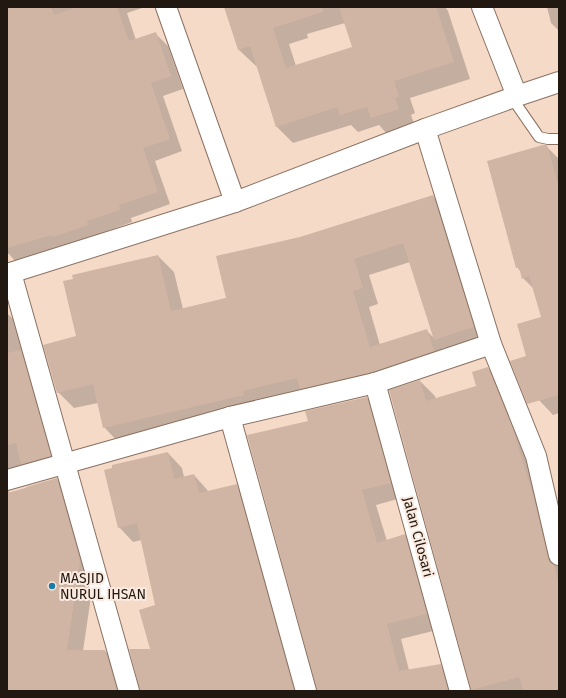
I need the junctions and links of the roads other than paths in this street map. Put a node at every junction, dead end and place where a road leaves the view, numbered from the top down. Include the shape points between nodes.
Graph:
1 (166, 7) edge
2 (482, 7) edge
3 (559, 82) edge
4 (514, 97) junction
5 (424, 129) junction
6 (559, 139) edge
7 (235, 202) junction
8 (9, 274) edge
9 (491, 344) junction
10 (375, 383) junction
11 (230, 417) junction
12 (65, 465) junction
13 (7, 480) edge
14 (559, 556) edge
15 (129, 691) edge
16 (306, 691) edge
17 (460, 691) edge

1 - 7 street
2 - 4 street
3 - 4 street
4 - 5 street
4 - 6 lane via 539,137
5 - 7 street
5 - 9 street
7 - 8 street
8 - 12 street
9 - 10 street
9 - 14 street via 536,456
10 - 11 street
10 - 17 street, Jalan Cilosari
11 - 12 street
11 - 16 street
12 - 13 street
12 - 15 street

